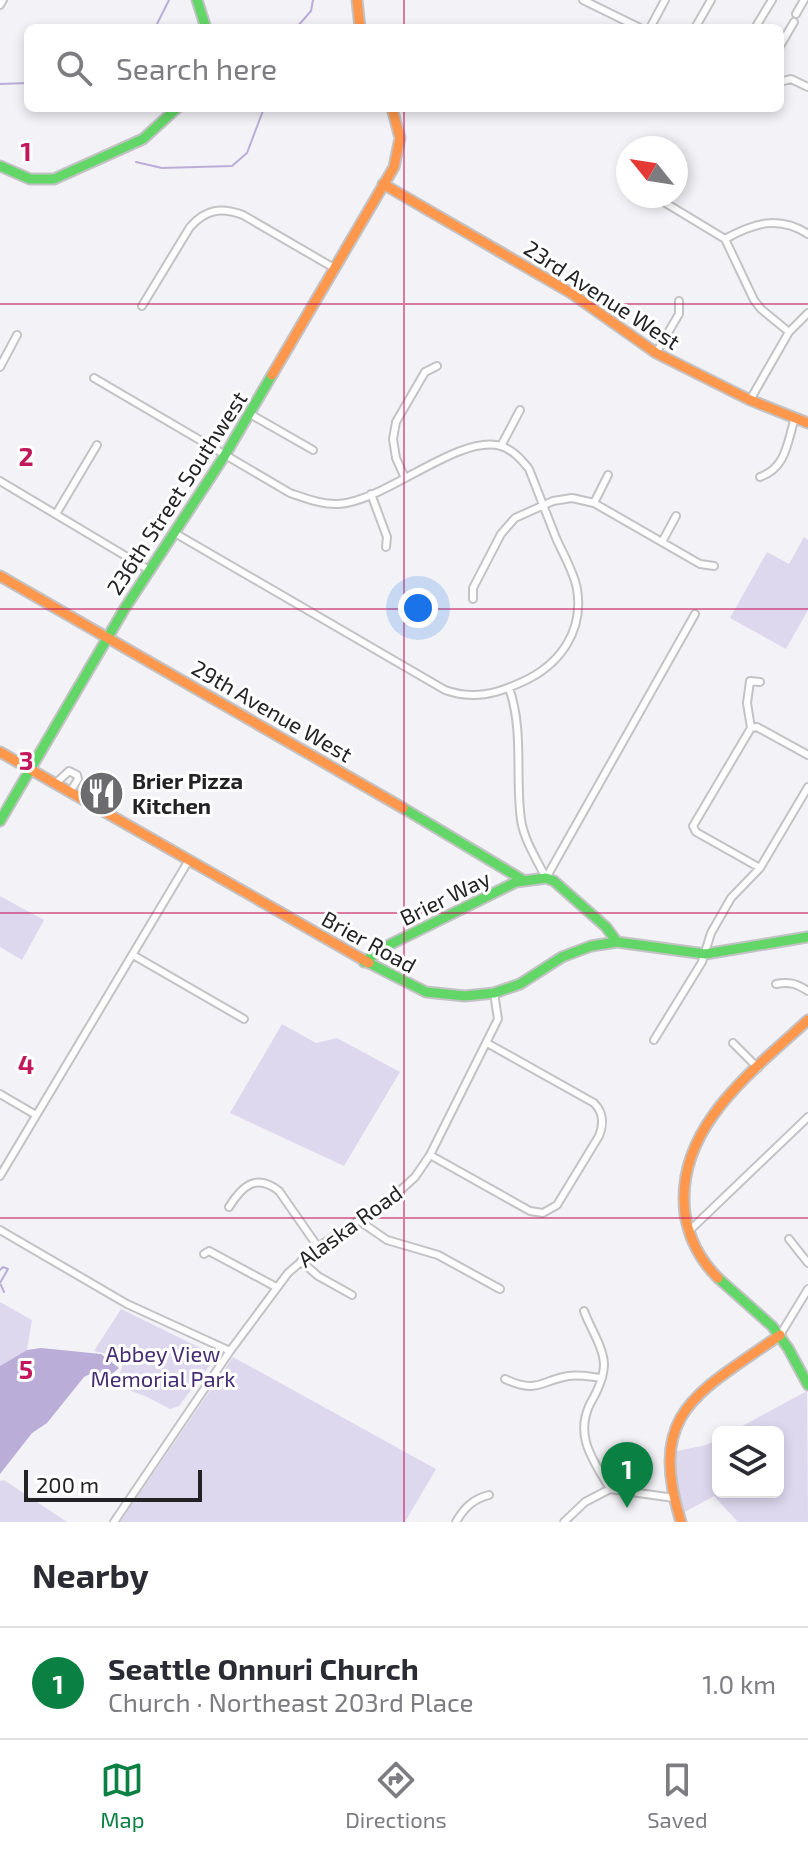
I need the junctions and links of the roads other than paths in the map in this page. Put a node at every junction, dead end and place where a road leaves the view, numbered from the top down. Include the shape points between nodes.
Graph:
1 (197, 0) edge
2 (357, 0) edge
3 (583, 0) edge
4 (665, 0) edge
5 (711, 0) edge
6 (772, 0) edge
7 (804, 0) edge
8 (205, 24) edge
9 (360, 24) edge
10 (632, 24) edge
11 (652, 24) edge
12 (697, 24) edge
13 (757, 24) edge
14 (784, 39) edge
15 (784, 79) edge
16 (808, 87) edge
17 (173, 112) edge
18 (394, 112) edge
19 (0, 166) edge
20 (383, 184) junction
21 (674, 208) edge
22 (808, 234) edge
23 (725, 239) junction
24 (334, 268) junction
25 (679, 301) dead end
26 (142, 306) dead end
27 (808, 313) edge
28 (789, 332) junction
29 (17, 335) dead end
30 (656, 353) junction
31 (437, 366) dead end
32 (0, 367) edge
33 (94, 378) dead end
34 (750, 400) junction
35 (520, 410) dead end
36 (250, 414) junction
37 (795, 418) junction
38 (808, 423) edge
39 (97, 445) dead end
40 (501, 446) junction
41 (313, 450) dead end
42 (225, 455) junction
43 (608, 475) dead end
44 (760, 477) dead end
45 (405, 478) junction
46 (0, 481) edge
47 (371, 494) junction
48 (594, 503) junction
49 (543, 504) junction
50 (56, 514) junction
51 (676, 516) dead end
52 (173, 532) junction
53 (662, 542) junction
54 (386, 547) dead end
55 (714, 566) dead end
56 (149, 570) junction
57 (0, 576) edge
58 (473, 599) dead end
59 (695, 614) dead end
60 (107, 637) junction
61 (760, 682) dead end
62 (509, 688) junction
63 (751, 728) junction
64 (0, 752) edge
65 (808, 755) edge
66 (31, 770) junction
67 (59, 780) junction
68 (808, 787) edge
69 (72, 788) junction
70 (0, 821) edge
71 (189, 860) junction
72 (760, 868) junction
73 (546, 878) junction
74 (523, 880) junction
75 (808, 937) edge
76 (617, 942) junction
77 (705, 954) junction
78 (133, 955) junction
79 (364, 962) junction
80 (776, 984) dead end
81 (808, 991) edge
82 (494, 993) junction
83 (244, 1019) dead end
84 (808, 1020) edge
85 (800, 1028) junction
86 (808, 1036) edge
87 (654, 1040) dead end
88 (487, 1043) junction
89 (733, 1043) dead end
90 (758, 1068) junction
91 (0, 1094) edge
92 (36, 1115) junction
93 (808, 1117) edge
94 (430, 1155) junction
95 (0, 1176) edge
96 (229, 1207) dead end
97 (358, 1220) junction
98 (0, 1230) edge
99 (688, 1232) junction
100 (789, 1239) dead end
101 (318, 1247) junction
102 (204, 1254) dead end
103 (301, 1261) junction
104 (808, 1263) edge
105 (276, 1287) junction
106 (500, 1289) dead end
107 (808, 1289) edge
108 (352, 1295) dead end
109 (584, 1311) dead end
110 (780, 1335) junction
111 (230, 1351) junction
112 (602, 1378) junction
113 (505, 1379) dead end
114 (808, 1385) edge
115 (610, 1489) junction
116 (489, 1495) dead end
117 (674, 1498) junction
118 (114, 1522) edge
119 (456, 1522) edge
120 (564, 1522) edge
121 (681, 1522) edge

1 - 8 street
2 - 9 street
3 - 10 street
4 - 11 street
5 - 12 street
6 - 13 street
7 - 14 street
15 - 16 street
17 - 19 street via 122,149 54,179 30,179
18 - 20 street, 236th Street Southwest via 400,138 394,167
20 - 24 street, 236th Street Southwest
20 - 30 street, 23rd Avenue West via 571,293
21 - 23 street
22 - 23 street via 766,223
23 - 28 street via 754,300
24 - 26 street via 243,215 216,210 190,227
24 - 36 street, 236th Street Southwest
25 - 30 street via 679,314
27 - 28 street
28 - 34 street
29 - 32 street
30 - 34 street, 23rd Avenue West
31 - 45 street via 425,372 396,422 396,458
33 - 42 street
34 - 37 street, 23rd Avenue West
35 - 40 street
36 - 41 street
36 - 42 street, 236th Street Southwest
37 - 38 street, 23rd Avenue West
37 - 44 street via 777,469
39 - 50 street
40 - 45 street via 472,446
40 - 49 street via 529,469
42 - 47 street via 311,501 339,504
42 - 52 street, 236th Street Southwest
43 - 48 street
45 - 47 street
46 - 50 street
47 - 54 street
48 - 49 street via 572,498
48 - 53 street
49 - 58 street via 515,518 501,534 473,588
49 - 62 street via 576,587 579,613 573,634 552,665
50 - 56 street
51 - 53 street
52 - 56 street, 236th Street Southwest
52 - 62 street via 445,690 473,696
53 - 55 street via 700,564
56 - 60 street, 236th Street Southwest
57 - 60 street, 29th Avenue West
59 - 73 street
60 - 66 street, 236th Street Southwest
60 - 74 street, 29th Avenue West
61 - 63 street via 750,681
62 - 73 street via 521,821
63 - 65 street
63 - 72 street via 693,826
64 - 66 street, Brier Road
66 - 67 street, Brier Road
66 - 70 street, 236th Street Southwest
67 - 69 street, Brier Road
67 - 69 street via 69,771 77,775
68 - 72 street
69 - 71 street, Brier Road
71 - 78 street
71 - 79 street, Brier Road
72 - 77 street via 731,898
73 - 74 street, Brier Way
73 - 76 street
74 - 79 street, Brier Way
75 - 77 street, Brier Road
76 - 77 street, Brier Road
76 - 82 street, Brier Road via 562,957 520,984
77 - 87 street
78 - 83 street
78 - 92 street
79 - 82 street, Brier Road via 426,992
80 - 81 street via 796,984
82 - 88 street, Alaska Road via 498,1019
84 - 85 street
85 - 86 street
85 - 90 street
88 - 94 street, Alaska Road
88 - 94 street via 594,1103 603,1123 599,1136 557,1205 543,1213 530,1211
89 - 90 street
90 - 99 street via 698,1135 683,1188
91 - 92 street
92 - 95 street
93 - 99 street
94 - 97 street, Alaska Road via 398,1193
96 - 101 street via 251,1182 271,1185
97 - 101 street, Alaska Road
97 - 106 street via 387,1240 438,1255
98 - 111 street via 127,1304
99 - 110 street via 706,1265
100 - 104 street
101 - 103 street, Alaska Road
102 - 105 street via 209,1251
103 - 105 street, Alaska Road
103 - 108 street
105 - 111 street, Alaska Road
107 - 110 street
109 - 112 street via 602,1354
110 - 114 street
110 - 117 street via 709,1388 678,1419 669,1447
111 - 118 street, Alaska Road
112 - 113 street via 578,1375 528,1387
112 - 115 street via 583,1434
115 - 117 street
115 - 120 street via 585,1502
116 - 119 street via 476,1499
117 - 121 street

